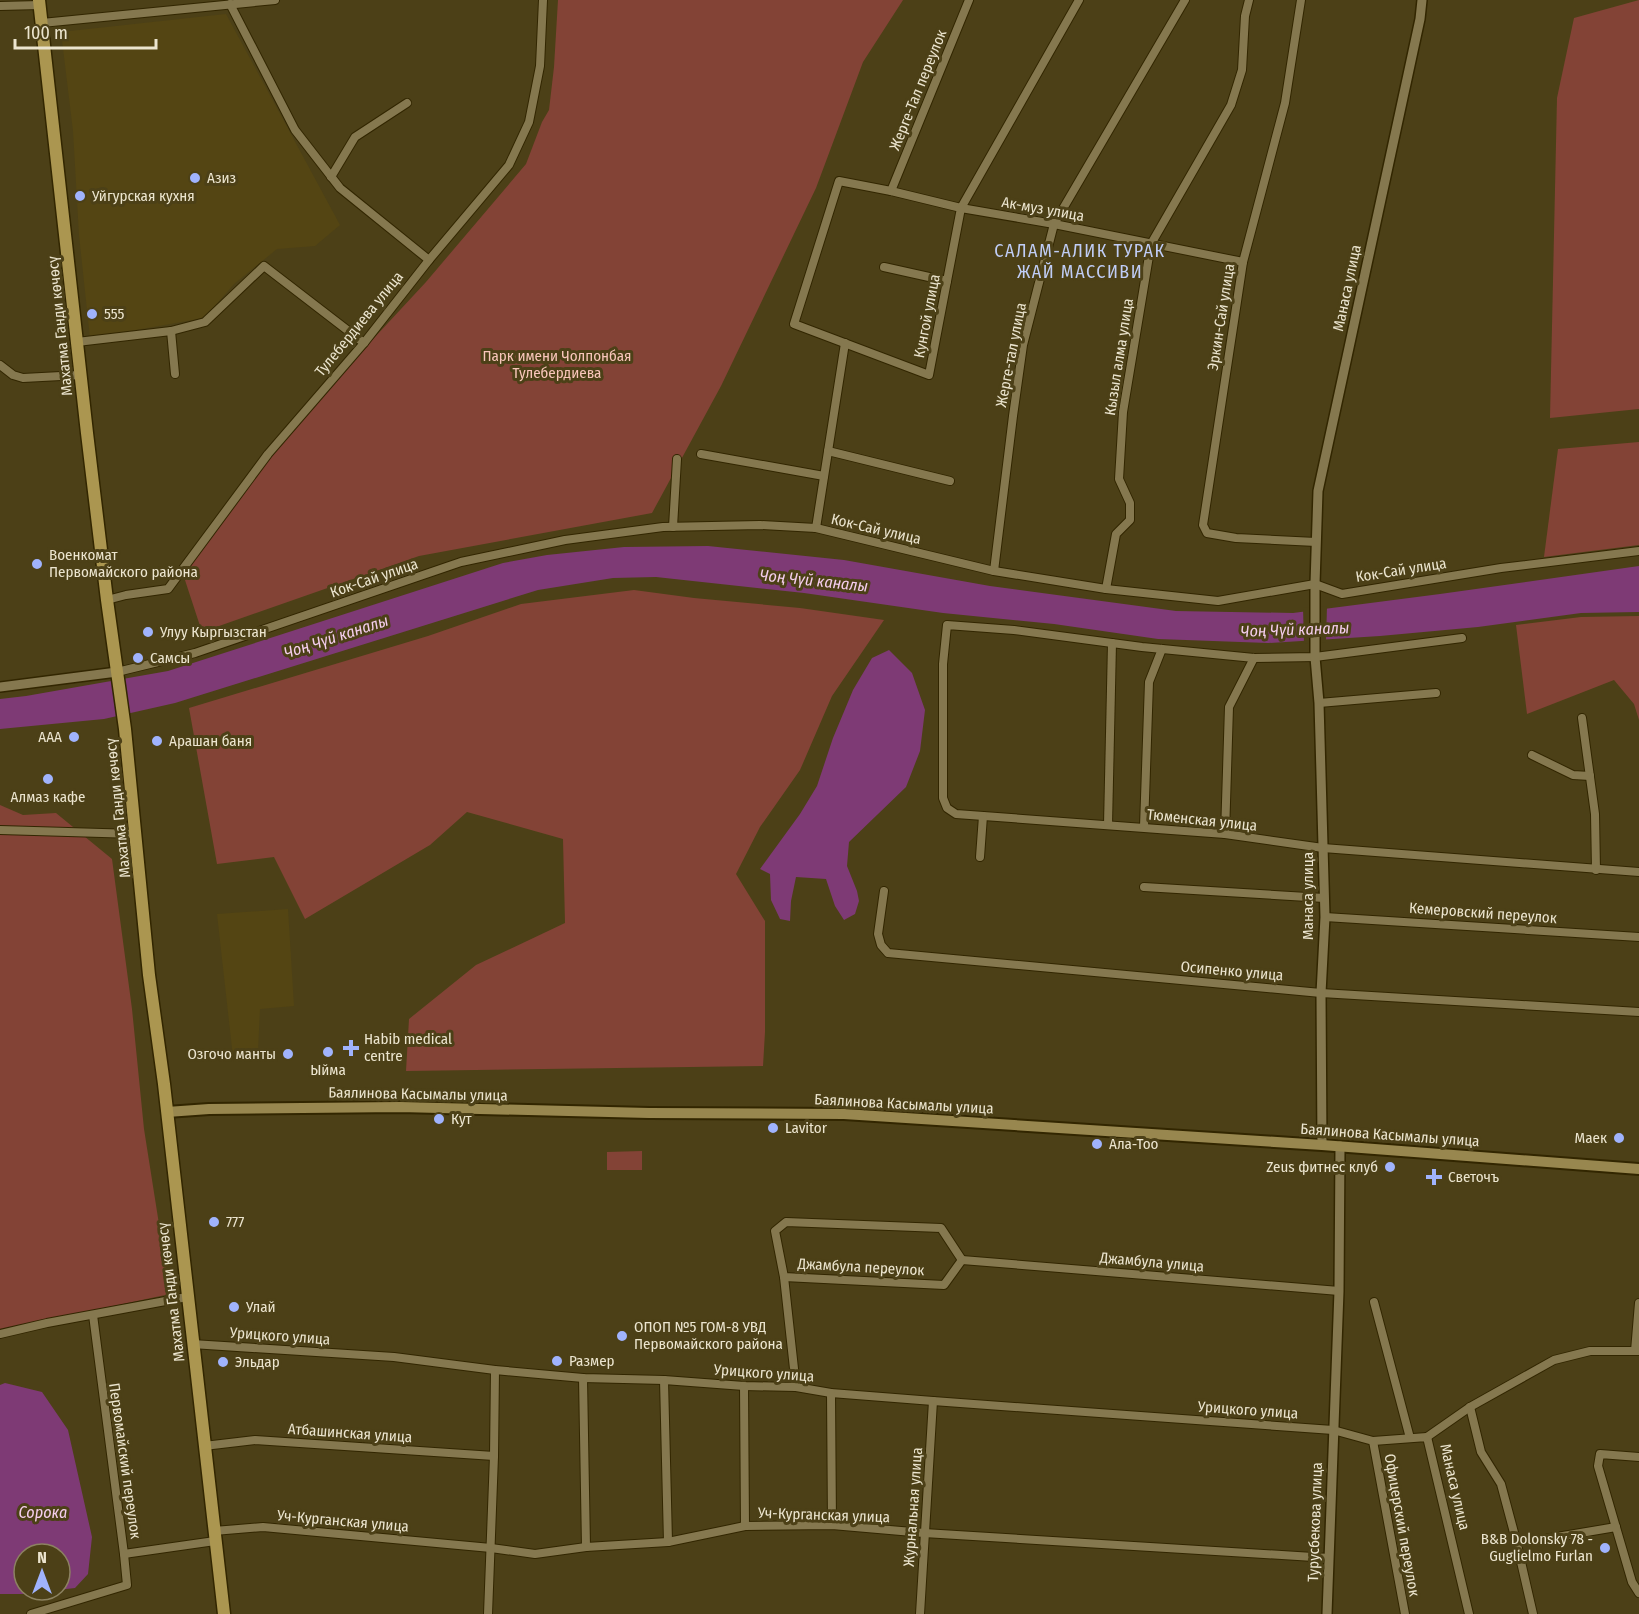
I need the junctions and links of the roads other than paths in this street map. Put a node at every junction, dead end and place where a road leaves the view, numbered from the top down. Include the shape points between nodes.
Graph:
1 (275, 0) edge
2 (543, 0) edge
3 (969, 0) edge
4 (1079, 0) edge
5 (1185, 0) edge
6 (1249, 0) edge
7 (1302, 0) edge
8 (1422, 0) edge
9 (40, 2) edge
10 (230, 4) junction
11 (0, 6) edge
12 (42, 23) junction
13 (407, 103) dead end
14 (331, 177) junction
15 (838, 181) joint
16 (891, 191) junction
17 (961, 208) junction
18 (1054, 224) junction
19 (1151, 244) junction
20 (429, 260) junction
21 (1243, 262) junction
22 (884, 267) dead end
23 (947, 281) junction
24 (171, 331) junction
25 (77, 342) junction
26 (364, 343) junction
27 (845, 343) junction
28 (0, 364) edge
29 (175, 374) dead end
30 (80, 375) junction
31 (828, 452) junction
32 (701, 454) dead end
33 (677, 459) dead end
34 (824, 476) junction
35 (950, 481) dead end
36 (673, 527) junction
37 (816, 528) junction
38 (1316, 542) junction
39 (1639, 551) edge
40 (994, 571) junction
41 (1315, 584) junction
42 (1106, 589) junction
43 (107, 600) junction
44 (1462, 638) dead end
45 (1112, 643) junction
46 (1162, 649) junction
47 (1315, 653) junction
48 (1254, 658) junction
49 (117, 672) junction
50 (0, 687) edge
51 (1436, 693) dead end
52 (1319, 703) junction
53 (1582, 718) dead end
54 (1532, 755) dead end
55 (1590, 776) junction
56 (983, 816) junction
57 (1108, 825) junction
58 (1144, 827) junction
59 (0, 830) edge
60 (136, 834) junction
61 (1225, 834) junction
62 (1323, 848) junction
63 (980, 857) dead end
64 (1596, 870) junction
65 (1639, 872) edge
66 (1144, 887) dead end
67 (884, 891) dead end
68 (1324, 898) junction
69 (1325, 917) junction
70 (1639, 937) edge
71 (1321, 993) junction
72 (1639, 1012) edge
73 (167, 1112) junction
74 (1322, 1145) junction
75 (1340, 1146) junction
76 (1639, 1169) edge
77 (962, 1260) junction
78 (784, 1277) junction
79 (1339, 1291) junction
80 (187, 1297) junction
81 (1374, 1302) dead end
82 (1639, 1303) edge
83 (93, 1315) junction
84 (0, 1334) edge
85 (192, 1344) junction
86 (1637, 1351) edge
87 (495, 1370) junction
88 (583, 1378) junction
89 (664, 1380) junction
90 (744, 1386) junction
91 (796, 1387) junction
92 (831, 1393) junction
93 (933, 1401) junction
94 (1470, 1407) junction
95 (1333, 1430) junction
96 (1427, 1437) junction
97 (1410, 1438) junction
98 (1373, 1441) junction
99 (204, 1446) junction
100 (494, 1456) junction
101 (1639, 1457) edge
102 (832, 1525) junction
103 (745, 1526) junction
104 (1616, 1527) junction
105 (924, 1533) junction
106 (215, 1536) junction
107 (1516, 1540) junction
108 (668, 1542) junction
109 (586, 1547) junction
110 (491, 1548) junction
111 (124, 1554) junction
112 (1329, 1558) junction
113 (1639, 1593) edge
114 (31, 1614) edge
115 (224, 1614) edge
116 (488, 1614) edge
117 (920, 1614) edge
118 (1327, 1614) edge
119 (1405, 1614) edge
120 (1469, 1614) edge
121 (1533, 1614) edge

1 - 10 street
2 - 20 street, Тулебердиева улица via 540,66 529,122 509,165
3 - 16 street, Жерге-Тал переулок
4 - 17 street, Кунгой улица
5 - 18 street, Жерге-тал улица
6 - 19 street, Кызыл алма улица via 1242,70 1231,105
7 - 21 street, Эркин-Сай улица via 1285,103
8 - 38 street, Манаса улица via 1318,491
9 - 11 street
9 - 12 main road, Махатма Ганди көчөсү
10 - 12 street
10 - 14 street via 295,130
12 - 25 main road, Махатма Ганди көчөсү
13 - 14 street via 355,137
14 - 20 street
15 - 16 street, Ак-муз улица
15 - 27 street, Кунгой улица via 794,324
16 - 17 street, Ак-муз улица
17 - 18 street, Ак-муз улица
17 - 23 street, Кунгой улица
18 - 19 street, Ак-муз улица
18 - 40 street, Жерге-тал улица via 1023,345
19 - 21 street, Ак-муз улица
19 - 42 street, Кызыл алма улица via 1123,412 1119,479 1130,503 1130,520 1116,534
20 - 26 street, Тулебердиева улица
21 - 38 street, Эркин-Сай улица via 1203,525 1207,533 1236,538
22 - 23 street
23 - 27 street, Кунгой улица via 929,375
24 - 25 street
24 - 26 street via 205,322 264,266
24 - 29 street
25 - 30 main road, Махатма Ганди көчөсү
26 - 43 street, Тулебердиева улица via 268,454 168,590
27 - 31 street
28 - 30 street via 24,378
30 - 43 main road, Махатма Ганди көчөсү
31 - 34 street
31 - 35 street
32 - 34 street
33 - 36 street
34 - 37 street
36 - 37 street, Кок-Сай улица
36 - 49 street, Кок-Сай улица via 565,540 461,562 195,653
37 - 40 street, Кок-Сай улица
38 - 41 street, Манаса улица
39 - 41 street, Кок-Сай улица via 1342,594
40 - 42 street, Кок-Сай улица
41 - 42 street, Кок-Сай улица via 1218,601
41 - 47 street, Манаса улица
43 - 49 main road, Махатма Ганди көчөсү
44 - 47 street
45 - 46 street
45 - 56 street, Тюменская улица via 947,625 943,664 943,798 947,808 956,814
45 - 57 street
46 - 48 street
46 - 58 street via 1149,682
47 - 48 street
47 - 52 street, Манаса улица
48 - 61 street via 1229,707
49 - 50 street
49 - 60 main road, Махатма Ганди көчөсү
51 - 52 street
52 - 62 street, Манаса улица
53 - 55 street
54 - 55 street via 1573,775
55 - 64 street
56 - 57 street, Тюменская улица
56 - 63 street
57 - 58 street, Тюменская улица
58 - 61 street, Тюменская улица
59 - 60 street
60 - 73 main road, Махатма Ганди көчөсү
61 - 62 street, Тюменская улица
62 - 64 street, Тюменская улица
62 - 68 street, Манаса улица
64 - 65 street, Тюменская улица
66 - 68 street
67 - 71 street, Осипенко улица via 878,934 888,953
68 - 69 street, Манаса улица
69 - 70 street, Кемеровский переулок
69 - 71 street, Манаса улица
71 - 72 street, Осипенко улица
71 - 74 street, Манаса улица
73 - 74 main road, Баялинова Касымалы улица via 400,1107 844,1114
73 - 80 main road, Махатма Ганди көчөсү
74 - 75 main road, Баялинова Касымалы улица
75 - 76 main road, Баялинова Касымалы улица
75 - 79 street
77 - 78 street, Джамбула переулок via 944,1285
77 - 78 street, Джамбула переулок via 941,1228 786,1222 775,1231
77 - 79 street, Джамбула улица
78 - 91 street
79 - 95 street
80 - 83 street
80 - 85 main road, Махатма Ганди көчөсү
81 - 97 street
82 - 86 street
83 - 84 street
83 - 111 street, Первомайский переулок
85 - 87 street, Урицкого улица via 394,1357
85 - 99 main road, Махатма Ганди көчөсү
86 - 94 street, Манаса улица via 1590,1351 1554,1360
87 - 88 street, Урицкого улица
87 - 100 street
88 - 89 street, Урицкого улица
88 - 109 street
89 - 90 street, Урицкого улица
89 - 108 street
90 - 91 street, Урицкого улица
90 - 103 street
91 - 92 street, Урицкого улица
92 - 93 street, Урицкого улица
92 - 102 street
93 - 95 street, Урицкого улица
93 - 105 street, Журнальная улица
94 - 96 street, Манаса улица
94 - 107 street via 1481,1452 1502,1484
95 - 98 street, Манаса улица
95 - 112 street, Турусбекова улица
96 - 97 street, Манаса улица
96 - 120 street, Манаса улица
97 - 98 street, Манаса улица
98 - 119 street, Офицерский переулок
99 - 100 street, Атбашинская улица via 255,1440
99 - 106 main road, Махатма Ганди көчөсү
100 - 110 street
101 - 104 street via 1600,1454 1598,1466
102 - 103 street, Уч-Курганская улица
102 - 105 street, Уч-Курганская улица
103 - 108 street, Уч-Курганская улица
104 - 107 street via 1533,1541
104 - 113 street
105 - 112 street, Уч-Курганская улица
105 - 117 street, Журнальная улица
106 - 110 street, Уч-Курганская улица via 263,1527
106 - 111 street, Первомайский переулок
106 - 115 main road, Махатма Ганди көчөсү
107 - 121 street
108 - 109 street, Уч-Курганская улица
109 - 110 street, Уч-Курганская улица via 535,1554
110 - 116 street
111 - 114 street via 127,1585
112 - 118 street, Турусбекова улица

